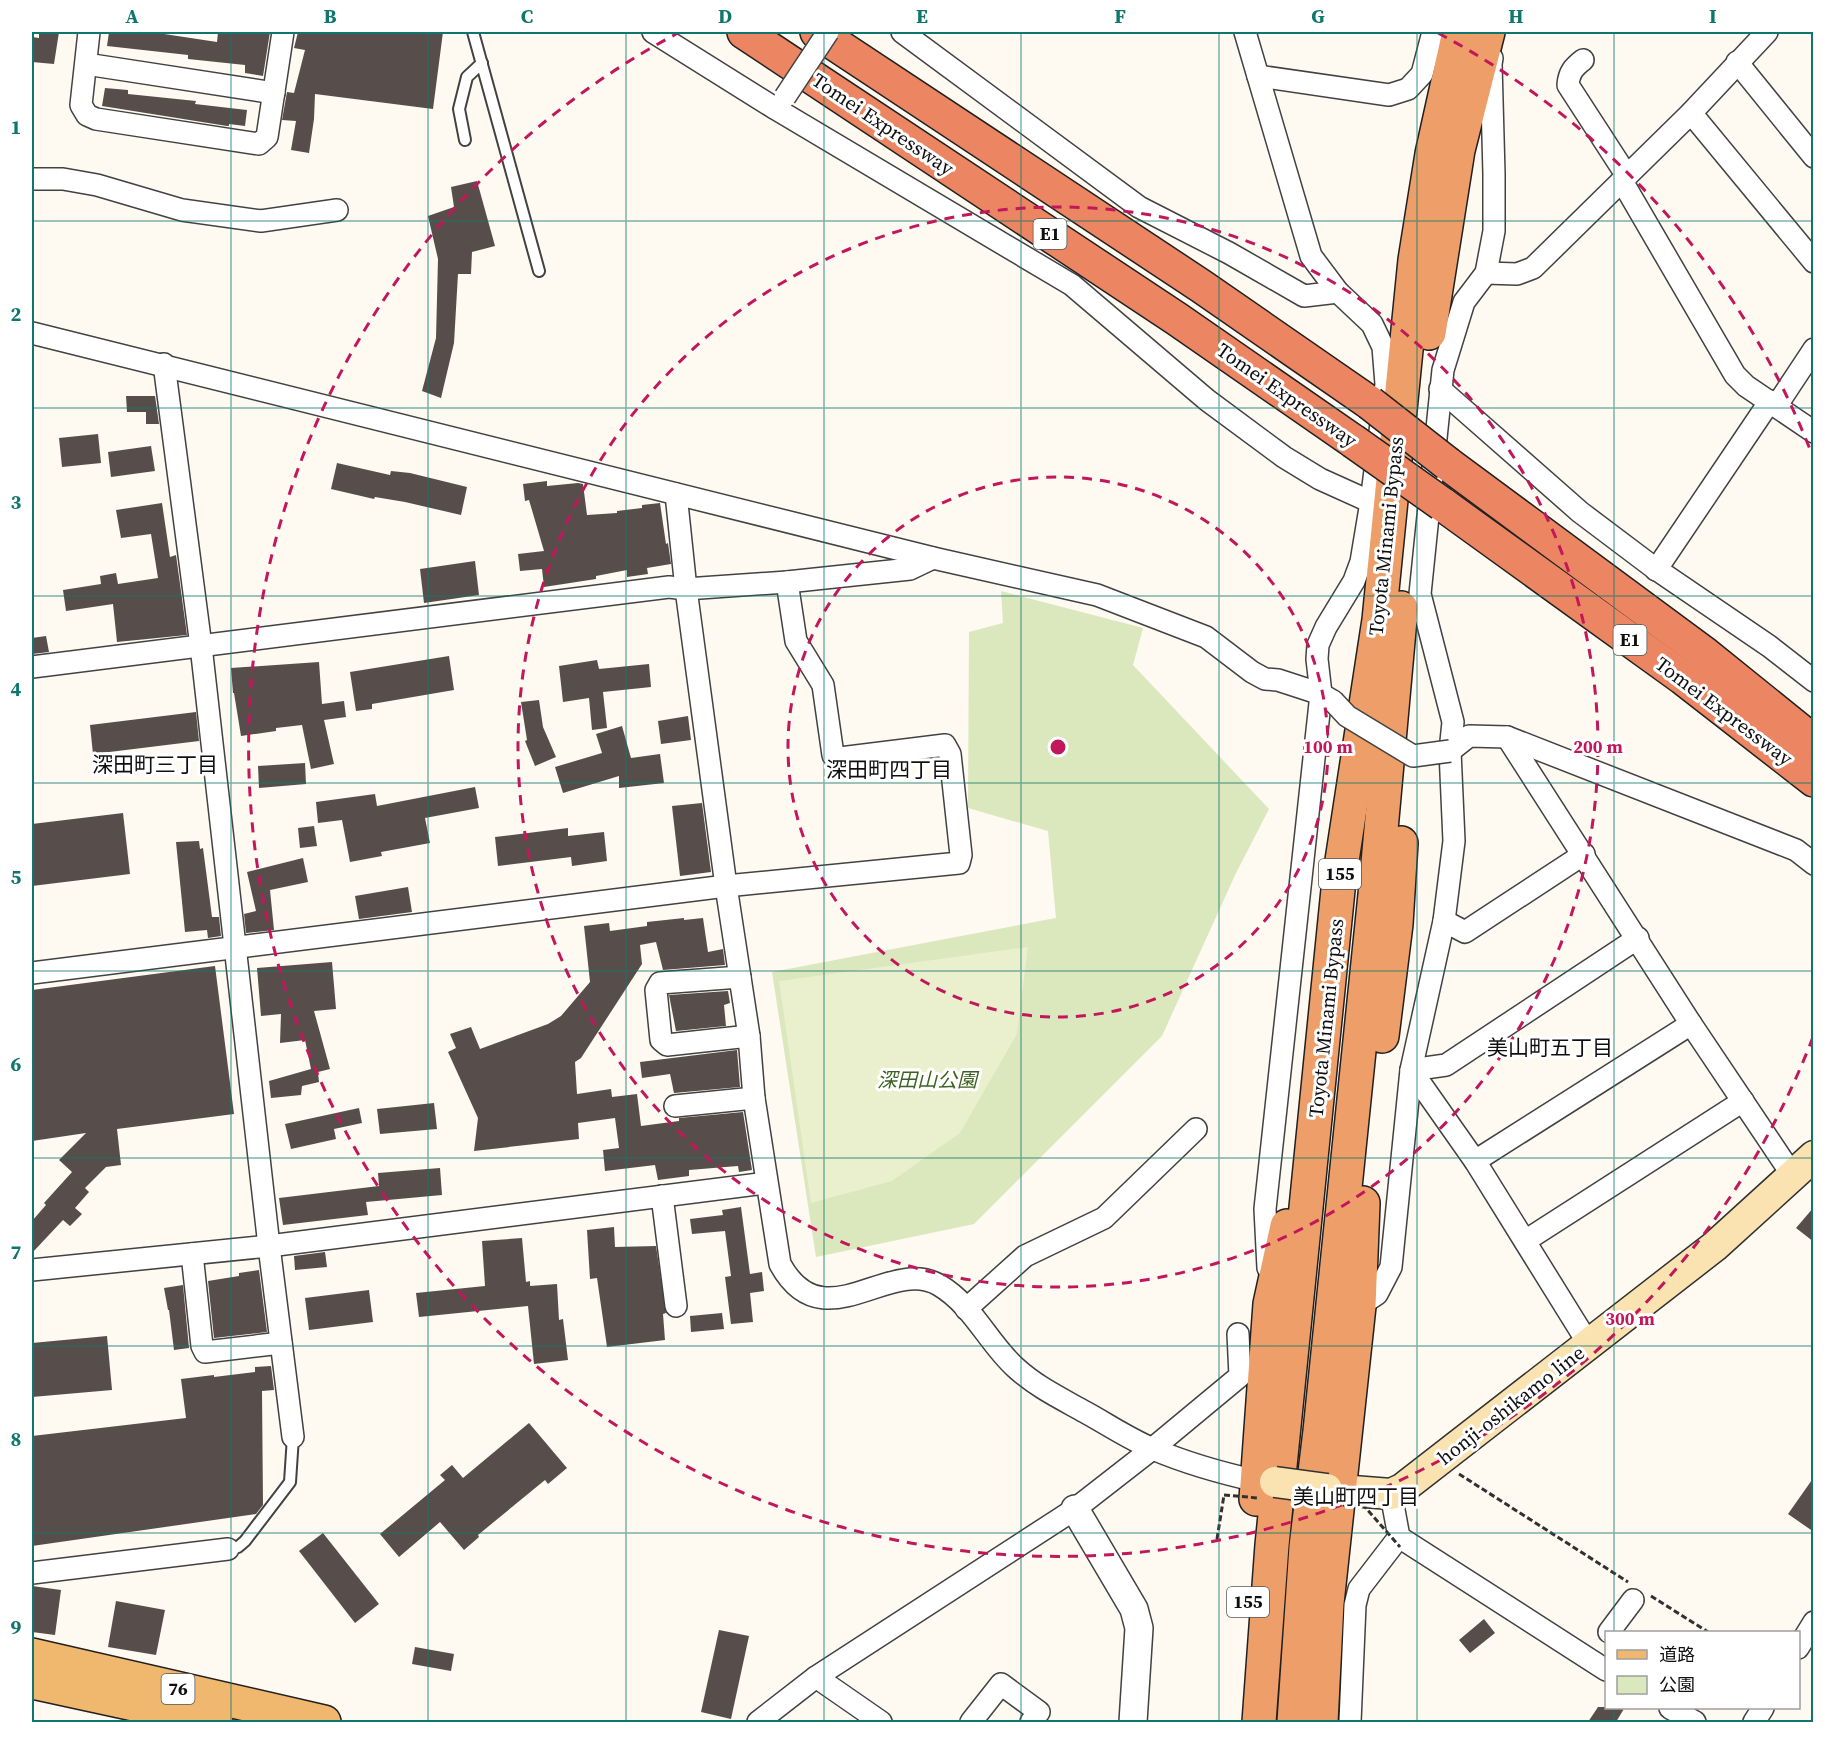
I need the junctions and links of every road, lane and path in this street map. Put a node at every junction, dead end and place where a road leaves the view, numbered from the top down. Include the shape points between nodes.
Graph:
1 (89, 32) edge
2 (284, 32) edge
3 (473, 32) edge
4 (653, 32) edge
5 (744, 32) edge
6 (817, 32) edge
7 (828, 32) edge
8 (902, 32) edge
9 (1245, 32) edge
10 (1433, 32) edge
11 (1459, 32) edge
12 (1488, 32) edge
13 (1501, 32) edge
14 (1767, 32) edge
15 (1583, 60) dead end
16 (1737, 62) junction
17 (482, 63) junction
18 (86, 64) junction
19 (1258, 76) junction
20 (274, 93) junction
21 (781, 103) junction
22 (1691, 113) junction
23 (465, 140) dead end
24 (1814, 158) edge
25 (1624, 178) junction
26 (32, 179) edge
27 (337, 210) dead end
28 (1814, 262) edge
29 (539, 272) dead end
30 (1486, 273) junction
31 (1338, 292) junction
32 (32, 333) edge
33 (1814, 349) edge
34 (164, 364) junction
35 (1440, 389) junction
36 (1773, 403) junction
37 (1814, 432) edge
38 (676, 494) junction
39 (1371, 502) junction
40 (933, 558) junction
41 (1656, 570) junction
42 (788, 582) junction
43 (686, 589) junction
44 (201, 646) junction
45 (1396, 655) junction
46 (32, 667) edge
47 (1814, 681) edge
48 (1327, 697) junction
49 (1364, 712) junction
50 (1507, 737) junction
51 (1814, 742) edge
52 (1450, 751) junction
53 (1814, 780) edge
54 (1584, 854) junction
55 (1814, 864) edge
56 (726, 886) junction
57 (1444, 921) junction
58 (1638, 938) junction
59 (234, 948) junction
60 (32, 973) edge
61 (740, 977) junction
62 (1691, 1024) junction
63 (748, 1036) junction
64 (1411, 1070) junction
65 (754, 1098) junction
66 (1743, 1101) junction
67 (675, 1106) dead end
68 (1196, 1129) dead end
69 (1475, 1161) junction
70 (1803, 1166) edge
71 (766, 1183) junction
72 (662, 1196) junction
73 (1526, 1241) junction
74 (269, 1246) junction
75 (192, 1254) junction
76 (32, 1270) edge
77 (1270, 1304) junction
78 (676, 1306) dead end
79 (1359, 1306) junction
80 (966, 1308) junction
81 (1238, 1334) dead end
82 (281, 1343) junction
83 (1588, 1343) junction
84 (293, 1437) joint
85 (1152, 1449) junction
86 (1439, 1461) junction
87 (1266, 1482) junction
88 (1333, 1489) junction
89 (1391, 1494) junction
90 (1224, 1495) dead end
91 (1075, 1509) junction
92 (1399, 1537) junction
93 (1217, 1539) dead end
94 (228, 1549) joint
95 (32, 1573) edge
96 (1637, 1592) junction
97 (1814, 1622) edge
98 (1610, 1631) edge
99 (1706, 1631) edge
100 (1605, 1643) edge
101 (1800, 1645) edge
102 (32, 1655) edge
103 (1598, 1664) edge
104 (816, 1677) junction
105 (32, 1682) edge
106 (1673, 1709) edge
107 (1762, 1709) edge
108 (312, 1721) edge
109 (216, 1722) edge
110 (758, 1722) edge
111 (881, 1722) edge
112 (971, 1722) edge
113 (1031, 1722) edge
114 (1133, 1722) edge
115 (1239, 1722) edge
116 (1259, 1722) edge
117 (1294, 1722) edge
118 (1321, 1722) edge
119 (1350, 1722) edge
120 (1695, 1722) edge
121 (1754, 1722) edge

1 - 18 street
2 - 20 street
3 - 17 lane
4 - 21 street
5 - 53 highway, Tomei Expressway / E1, bridge via 1178,319 1353,441 1683,678
6 - 51 highway, Tomei Expressway / E1, bridge via 1202,286 1370,403 1705,654
7 - 21 street, bridge
8 - 31 street via 1139,207 1304,296
9 - 19 street
10 - 19 street via 1422,75 1408,89 1389,94
11 - 49 highway, Toyota Minami Bypass / 155 via 1432,154 1415,260 1379,620
12 - 45 highway, Toyota Minami Bypass / 155 via 1458,150 1438,265 1424,362
13 - 30 street via 1491,64 1494,231
14 - 16 street
15 - 25 street via 1568,75 1568,85
16 - 22 street
16 - 24 street
17 - 23 lane via 467,77 459,109
17 - 29 lane
18 - 20 street
18 - 20 street via 81,105 87,115 107,121 259,144 267,138
19 - 31 street via 1311,256
21 - 39 street via 1072,285 1207,400 1284,457 1320,479
22 - 25 street
22 - 28 street
25 - 30 street via 1533,268 1517,274
25 - 36 street via 1735,375
26 - 27 street via 97,185 182,210 261,221
30 - 35 street via 1464,302
31 - 39 street via 1372,324 1383,347 1386,384
32 - 34 street
33 - 36 street
34 - 38 street
34 - 44 street
35 - 41 street via 1580,512
35 - 52 street via 1420,594 1452,722
36 - 37 street
36 - 41 street
38 - 40 street
38 - 43 street
39 - 48 street via 1354,581 1318,645 1317,659
40 - 42 street via 910,569
40 - 48 street via 1097,595 1206,637 1264,679
41 - 47 street
42 - 43 street
42 - 56 street via 796,641 823,685 833,755 840,758 945,745 950,754 961,855 959,863
43 - 44 street via 669,587
43 - 56 street
44 - 46 street
44 - 59 street
45 - 79 highway, 155 via 1404,791 1396,924 1365,1176
45 - 117 highway, Toyota Minami Bypass / 155 via 1365,992 1306,1546
48 - 52 street, bridge via 1347,717 1413,756
48 - 77 street via 1265,1209
49 - 77 highway, 155 via 1345,782 1311,994 1288,1222
49 - 116 highway, Toyota Minami Bypass / 155 via 1339,880 1272,1545
50 - 52 street via 1469,736
50 - 54 street
50 - 55 street via 1796,850
52 - 57 street via 1454,841
54 - 57 street via 1465,932
54 - 58 street
56 - 59 street
56 - 61 street
57 - 64 street
58 - 62 street
58 - 64 street via 1446,1065
59 - 60 street
59 - 74 street
61 - 63 street
61 - 63 street via 660,984 656,990 661,1040 667,1045
62 - 66 street
62 - 69 street
63 - 65 street
64 - 69 street
64 - 79 street via 1391,1268 1377,1294
65 - 67 street
65 - 71 street
66 - 70 street
66 - 73 street
68 - 80 street via 1104,1218 1025,1256
69 - 73 street
70 - 83 main road, honji-oshikamo line via 1715,1246
71 - 72 street
71 - 80 street via 780,1264 800,1290 816,1297 834,1298 922,1278 938,1284
72 - 74 street
72 - 78 street
73 - 83 street
74 - 75 street
74 - 82 street
75 - 76 street
75 - 82 street via 205,1352
77 - 87 highway, 155
79 - 88 highway, 155
80 - 85 street via 1011,1364 1033,1384
81 - 85 street via 1240,1376
82 - 84 street
83 - 86 main road, honji-oshikamo line
84 - 94 lane via 290,1482 245,1540
85 - 87 street via 1212,1471
85 - 91 street
86 - 89 main road, honji-oshikamo line
86 - 96 path
87 - 88 main road, bridge
87 - 115 highway, 155
88 - 89 main road
88 - 118 highway, 155
89 - 92 street
90 - 93 path
91 - 104 street
91 - 114 street via 1137,1620
92 - 103 street
92 - 119 street via 1359,1589
94 - 95 street
96 - 98 street
96 - 99 path
97 - 101 street
100 - 103 street
102 - 108 main road, 76
104 - 110 street
104 - 111 street
105 - 109 main road, 76
106 - 120 street
107 - 121 street
112 - 113 street via 1001,1684 1039,1712

